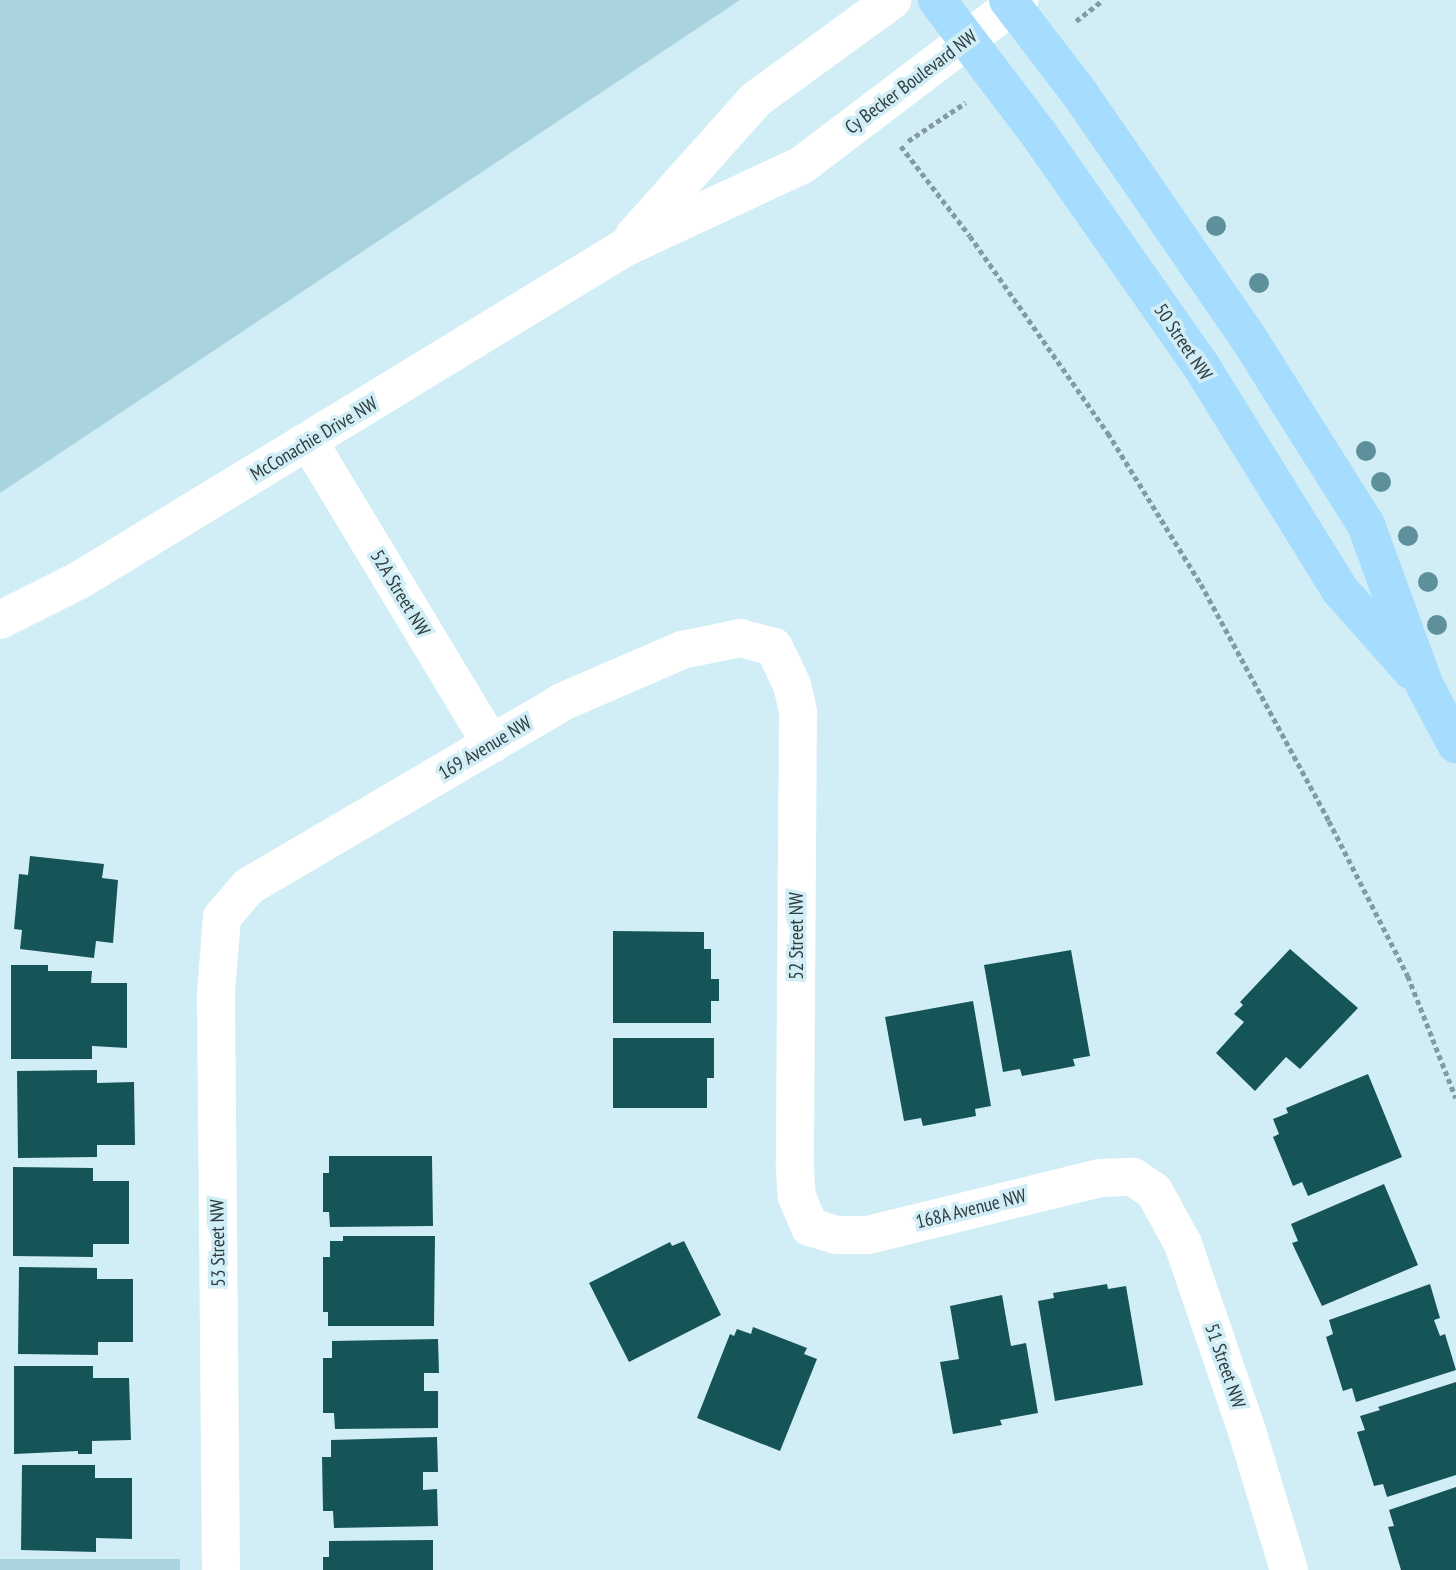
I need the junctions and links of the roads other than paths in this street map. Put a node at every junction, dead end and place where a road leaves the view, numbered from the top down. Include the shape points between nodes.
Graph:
1 (892, 0) edge
2 (937, 0) edge
3 (1013, 2) edge
4 (967, 40) junction
5 (802, 165) joint
6 (624, 248) junction
7 (309, 442) junction
8 (0, 620) edge
9 (774, 647) joint
10 (1425, 686) junction
11 (491, 744) junction
12 (1456, 744) edge
13 (222, 917) joint
14 (1133, 1177) joint
15 (810, 1227) joint
16 (222, 1570) edge
17 (1289, 1570) edge

1 - 6 street, McConachie Drive NW via 755,100
2 - 4 main road, 50 Street NW
3 - 4 street, Cy Becker Boulevard NW
3 - 10 main road, 50 Street NW via 1250,339 1366,525
4 - 5 street, Cy Becker Boulevard NW
4 - 10 main road, 50 Street NW via 1203,369 1340,590
5 - 6 street, McConachie Drive NW
6 - 7 street, McConachie Drive NW
7 - 8 street, McConachie Drive NW via 78,581
7 - 11 street, 52A Street NW
9 - 11 street, 169 Avenue NW via 740,638 682,650 562,702
9 - 15 street, 52 Street NW via 792,685 798,712 795,1171 797,1197
10 - 12 main road, 50 Street NW
11 - 13 street, 169 Avenue NW via 249,886
13 - 16 street, 53 Street NW via 216,992
14 - 15 street, 168A Avenue NW via 1100,1178 868,1235 836,1235
14 - 17 street, 51 Street NW via 1154,1191 1183,1244

